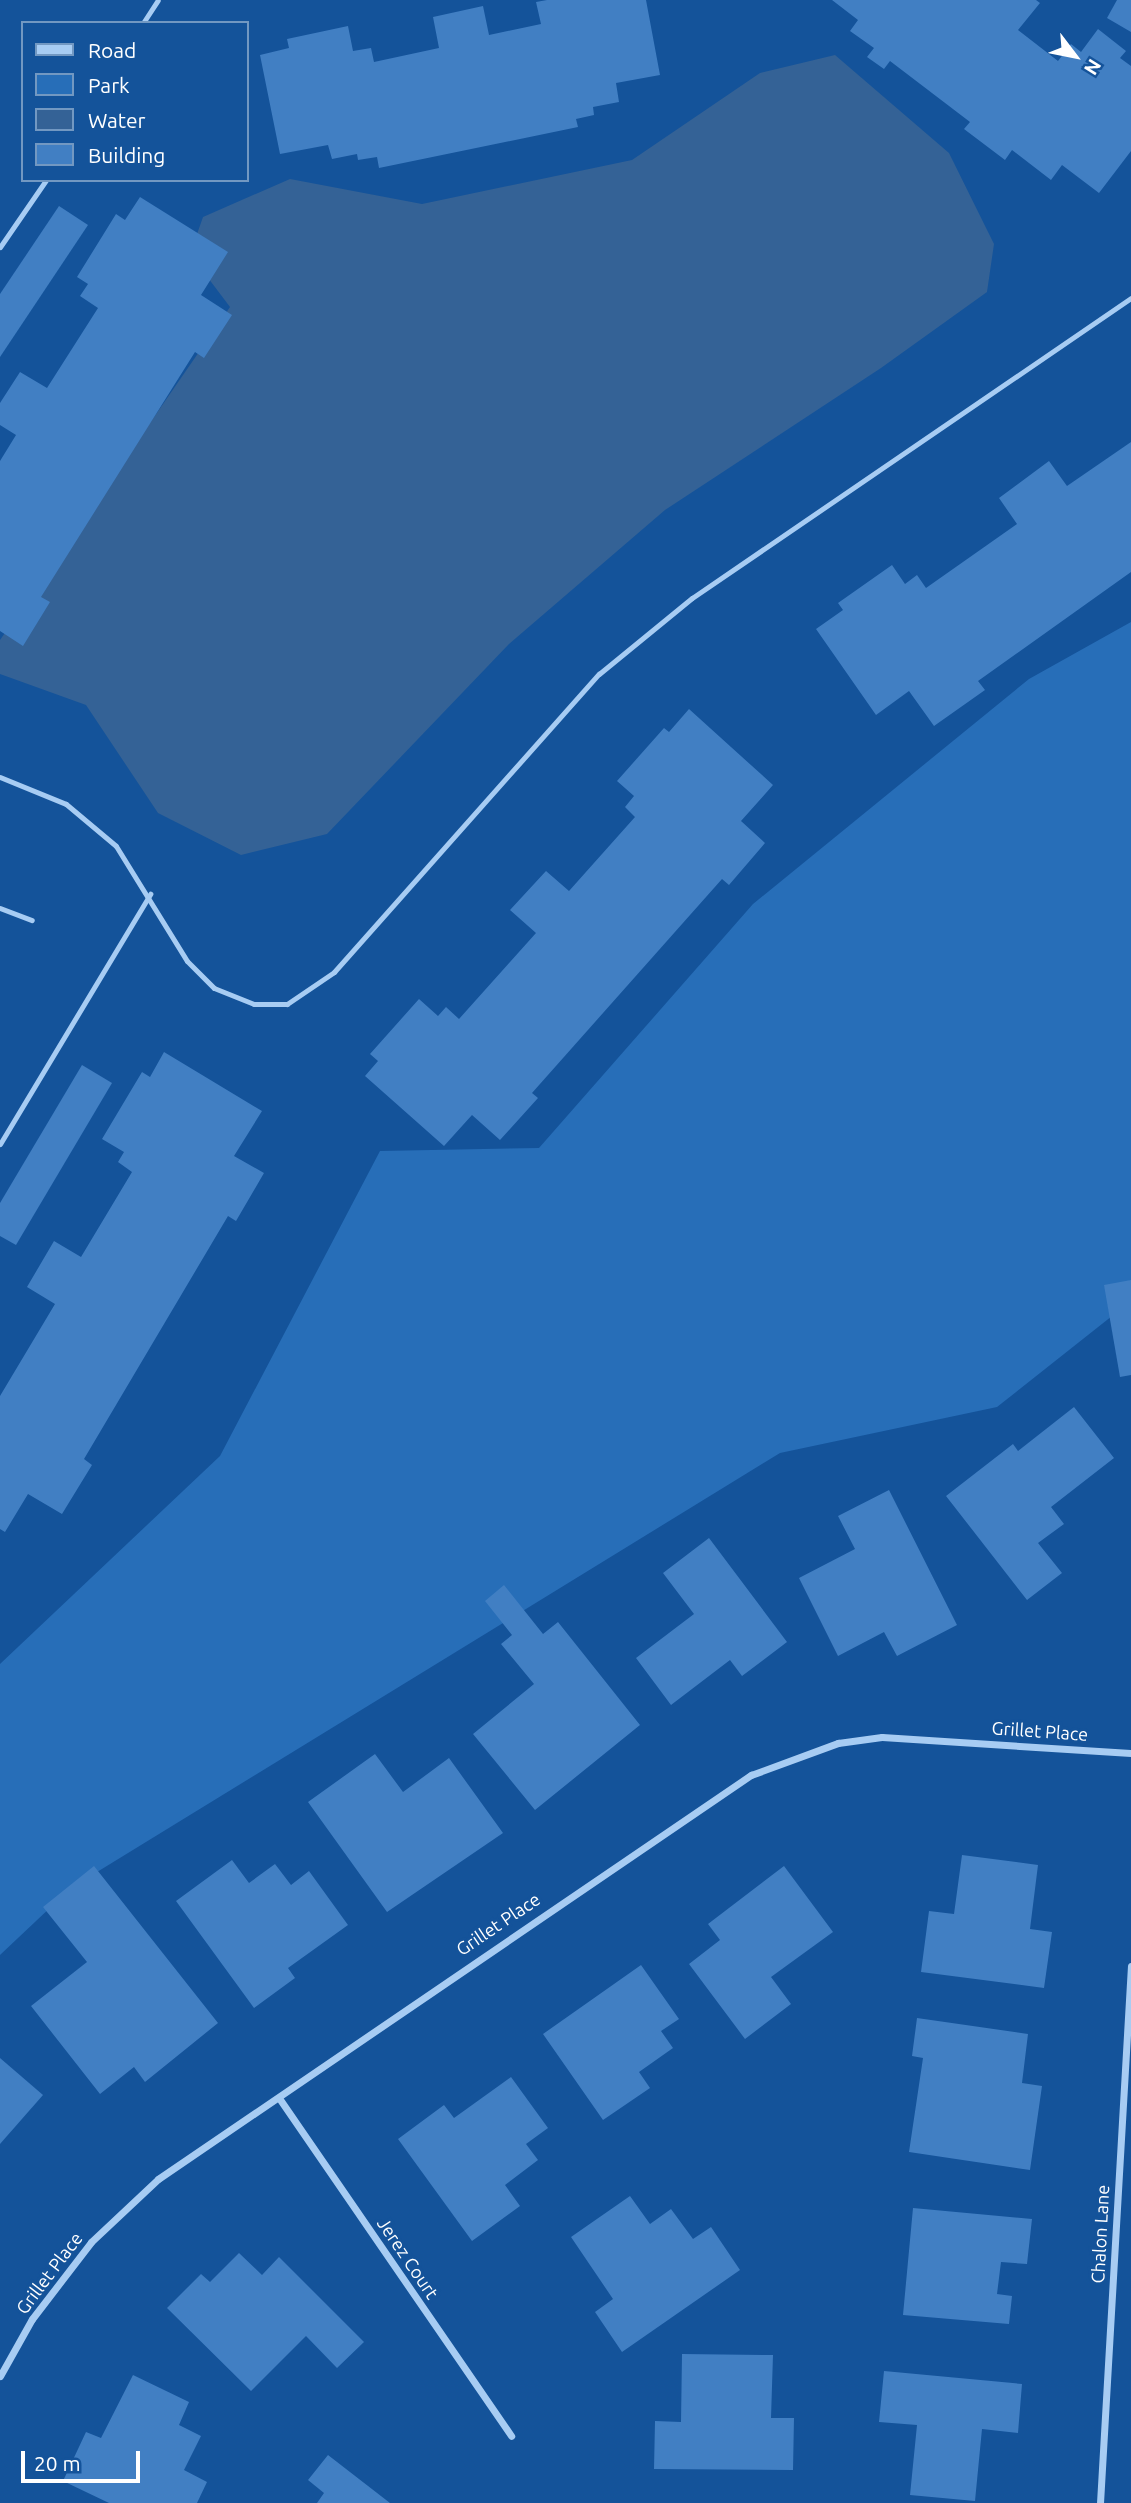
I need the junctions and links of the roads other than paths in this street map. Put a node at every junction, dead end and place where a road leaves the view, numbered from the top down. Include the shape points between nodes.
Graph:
1 (158, 0) edge
2 (144, 21) edge
3 (45, 182) edge
4 (0, 247) edge
5 (1131, 298) edge
6 (0, 777) edge
7 (150, 894) junction
8 (0, 908) edge
9 (32, 920) dead end
10 (0, 1144) edge
11 (1131, 1753) edge
12 (1131, 1966) edge
13 (279, 2098) junction
14 (0, 2376) edge
15 (511, 2435) dead end
16 (1100, 2503) edge

1 - 2 lane
3 - 4 lane
5 - 7 lane via 692,598 599,674 334,972 287,1004 254,1004 214,988 187,961
6 - 7 lane via 66,804 116,845
7 - 10 lane
8 - 9 lane
11 - 13 street, Grillet Place via 882,1737 794,1756 709,1800
12 - 16 street, Chalon Lane
13 - 14 street, Grillet Place via 196,2150 123,2209 91,2242 32,2319
13 - 15 street, Jerez Court

